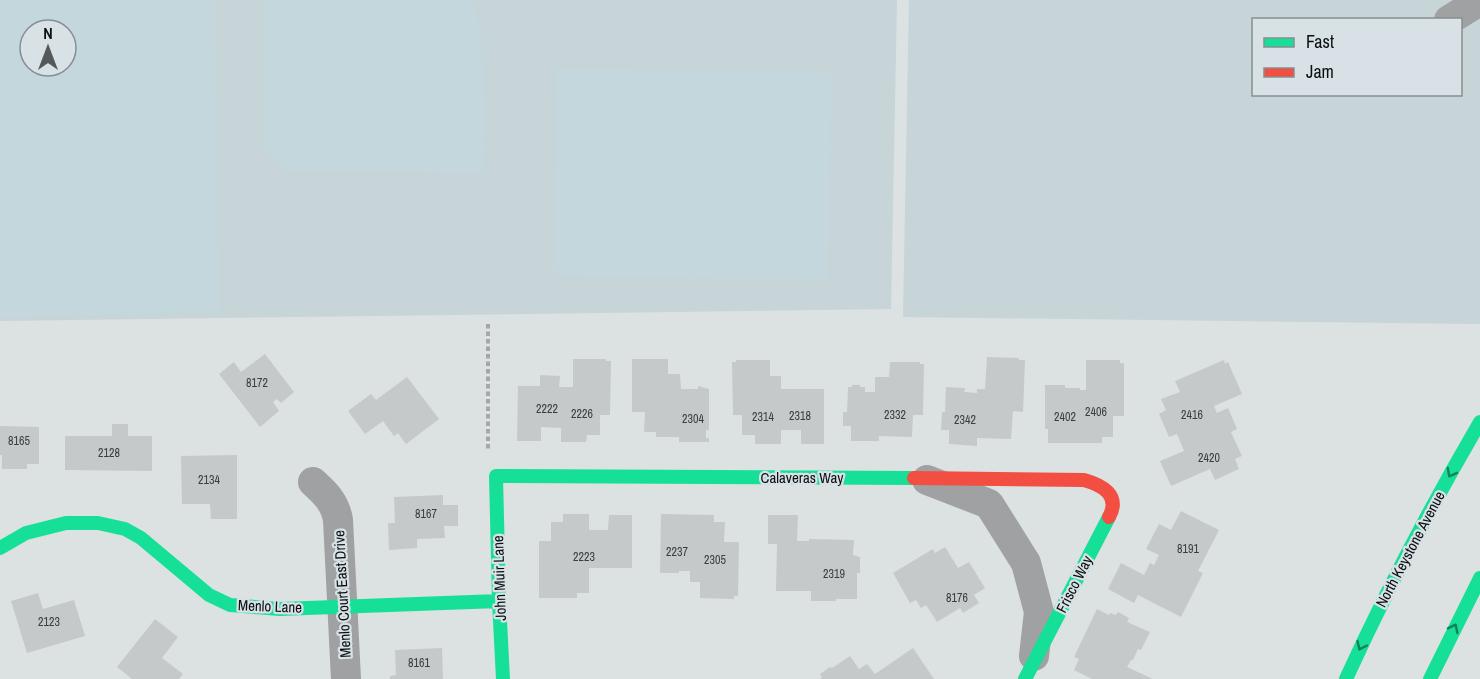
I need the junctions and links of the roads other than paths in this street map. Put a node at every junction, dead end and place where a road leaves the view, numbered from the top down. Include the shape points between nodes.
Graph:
1 (1480, 1) edge
2 (1452, 18) edge
3 (1480, 422) edge
4 (496, 476) joint
5 (922, 478) junction
6 (313, 482) dead end
7 (1106, 490) joint
8 (0, 548) edge
9 (1480, 578) edge
10 (499, 601) junction
11 (342, 606) junction
12 (1029, 671) edge
13 (346, 679) edge
14 (503, 679) edge
15 (1346, 679) edge
16 (1430, 679) edge

1 - 2 street
3 -> 15 street, North Keystone Avenue via 1392,581
4 - 5 street, Calaveras Way
4 - 10 street, John Muir Lane
5 - 7 street, Calaveras Way via 1084,480
5 - 12 street via 989,504 1026,563 1039,612
6 - 11 street, Menlo Court East Drive via 329,497 337,512
7 - 12 street, Frisco Way via 1113,501 1112,512
8 - 11 street, Menlo Lane via 26,534 66,523 98,523 125,529 141,538 209,596 230,605 280,609
16 -> 9 street
10 - 11 street, Menlo Lane
10 - 14 street, John Muir Lane
11 - 13 street, Menlo Court East Drive

